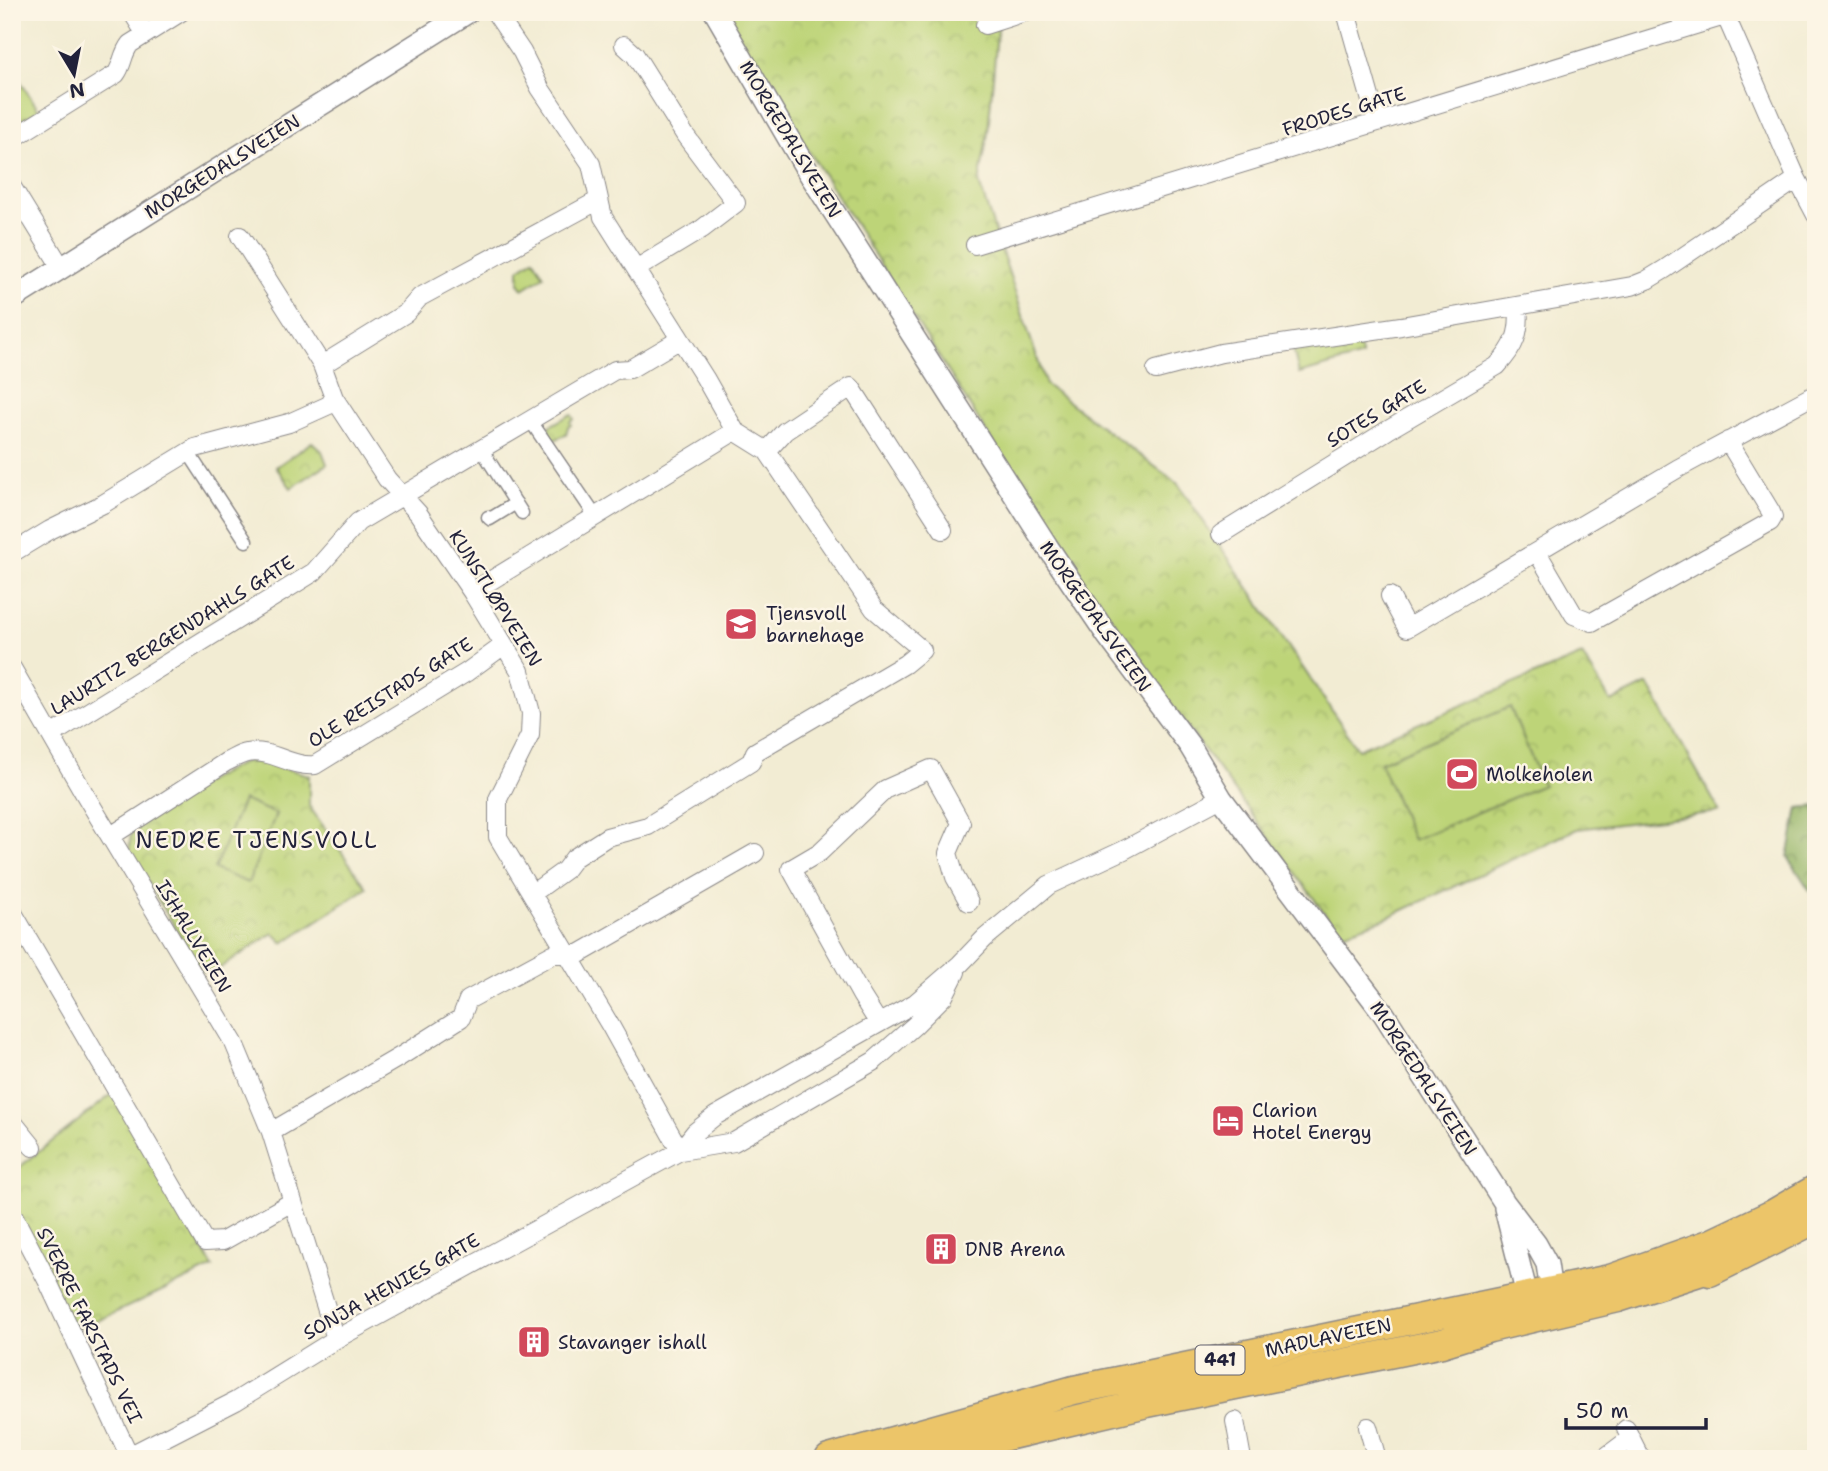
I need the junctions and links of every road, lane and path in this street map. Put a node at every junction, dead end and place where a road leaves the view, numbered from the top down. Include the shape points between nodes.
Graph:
1 (132, 12) edge
2 (181, 12) edge
3 (468, 12) edge
4 (495, 12) edge
5 (715, 12) edge
6 (1025, 12) edge
7 (1346, 12) edge
8 (1725, 14) edge
9 (985, 25) dead end
10 (145, 33) junction
11 (624, 45) dead end
12 (1377, 122) junction
13 (12, 139) edge
14 (1797, 179) junction
15 (12, 187) edge
16 (599, 200) junction
17 (1816, 215) edge
18 (240, 236) dead end
19 (975, 245) dead end
20 (61, 267) junction
21 (636, 269) junction
22 (12, 299) edge
23 (1518, 306) junction
24 (679, 340) junction
25 (322, 365) junction
26 (1156, 370) dead end
27 (1816, 394) edge
28 (334, 398) junction
29 (530, 421) junction
30 (735, 431) junction
31 (1728, 441) junction
32 (482, 450) junction
33 (767, 451) junction
34 (188, 452) junction
35 (401, 495) junction
36 (488, 517) dead end
37 (596, 517) junction
38 (943, 530) dead end
39 (1221, 534) dead end
40 (246, 541) dead end
41 (1537, 552) junction
42 (12, 553) edge
43 (471, 592) junction
44 (1390, 596) dead end
45 (504, 645) junction
46 (12, 668) edge
47 (51, 735) junction
48 (1221, 798) junction
49 (111, 836) junction
50 (755, 853) dead end
51 (533, 893) junction
52 (968, 902) dead end
53 (12, 911) edge
54 (565, 952) junction
55 (960, 964) junction
56 (878, 1022) junction
57 (12, 1121) edge
58 (271, 1132) junction
59 (33, 1147) dead end
60 (680, 1151) junction
61 (1816, 1189) edge
62 (292, 1202) junction
63 (12, 1213) edge
64 (1816, 1219) edge
65 (1727, 1263) junction
66 (1541, 1300) junction
67 (336, 1339) junction
68 (1442, 1343) junction
69 (1235, 1421) dead end
70 (1368, 1427) dead end
71 (126, 1457) edge
72 (829, 1459) edge
73 (909, 1459) edge
74 (1242, 1459) edge
75 (1377, 1459) edge
76 (1603, 1459) edge
77 (1642, 1459) edge

1 - 10 street
2 - 10 street
3 - 20 street, MORGEDALSVEIEN
4 - 16 street via 590,164
5 - 48 street, MORGEDALSVEIEN via 832,209 1047,547 1190,746
6 - 9 street
7 - 12 street
8 - 12 street, FRODES GATE
8 - 14 street
10 - 13 street via 124,51 116,74
11 - 21 street via 736,203
12 - 19 street, FRODES GATE
14 - 17 street
14 - 23 street via 1647,280 1609,292
15 - 20 street
16 - 21 street via 603,217
16 - 25 street via 420,297 406,313
18 - 25 street, KUNSTLØPVEIEN
20 - 22 street, MORGEDALSVEIEN
21 - 24 street
23 - 26 street via 1221,353
23 - 39 street, SOTES GATE via 1517,339 1497,366
24 - 29 street, LAURITZ BERGENDAHLS GATE via 630,369 615,370
24 - 30 street
25 - 28 street, KUNSTLØPVEIEN
27 - 31 street
28 - 34 street via 329,405 289,423
28 - 35 street, KUNSTLØPVEIEN
29 - 32 street, LAURITZ BERGENDAHLS GATE
29 - 37 street
30 - 33 street
30 - 37 street
31 - 41 street
31 - 41 street via 1771,512 1770,522 1592,622 1574,615
32 - 35 street, LAURITZ BERGENDAHLS GATE
32 - 36 street via 519,508
33 - 38 street via 785,431 851,387
33 - 51 street via 874,609 922,650 755,752 751,762 648,826 607,837
34 - 40 street
34 - 42 street
35 - 43 street, KUNSTLØPVEIEN
35 - 47 street, LAURITZ BERGENDAHLS GATE via 358,522 314,572
37 - 43 street
41 - 44 street via 1407,628
43 - 45 street, KUNSTLØPVEIEN
45 - 49 street, OLE REISTADS GATE via 314,765 246,753
45 - 51 street, KUNSTLØPVEIEN via 520,671 531,713 530,735 498,799 498,837
46 - 47 street, ISHALLVEIEN
47 - 49 street, ISHALLVEIEN
48 - 55 street, SONJA HENIES GATE via 1049,885
48 - 66 street, MORGEDALSVEIEN via 1384,1013 1504,1202 1536,1244 1547,1264
49 - 58 street, ISHALLVEIEN via 234,1043
50 - 54 street via 579,954
51 - 54 street, KUNSTLØPVEIEN
52 - 56 street via 948,853 961,823 931,769 886,789 820,852 791,869
53 - 62 street via 205,1242 223,1241
54 - 58 street via 553,954 468,1000 461,1018
54 - 60 street, KUNSTLØPVEIEN
55 - 56 street, SONJA HENIES GATE via 915,1003
55 - 60 street, SONJA HENIES GATE via 944,996 874,1061 734,1142
56 - 60 street, SONJA HENIES GATE via 715,1116
57 - 59 street
58 - 62 street, ISHALLVEIEN
60 - 67 street, SONJA HENIES GATE
61 - 66 main road, MADLAVEIEN / 441 via 1712,1243
62 - 67 street, ISHALLVEIEN
63 - 71 street, SVERRE FARSTADS VEI
64 - 65 main road, MADLAVEIEN / 441
65 - 66 main road, MADLAVEIEN / 441 via 1618,1298
65 - 68 main road, MADLAVEIEN / 441 via 1674,1290 1606,1315 1529,1334
66 - 68 main road, MADLAVEIEN / 441
66 - 72 main road, MADLAVEIEN / 441 via 1074,1390
67 - 71 street, SONJA HENIES GATE via 236,1401
68 - 73 main road, MADLAVEIEN / 441
69 - 74 street
70 - 75 street
76 - 77 street via 1628,1433

